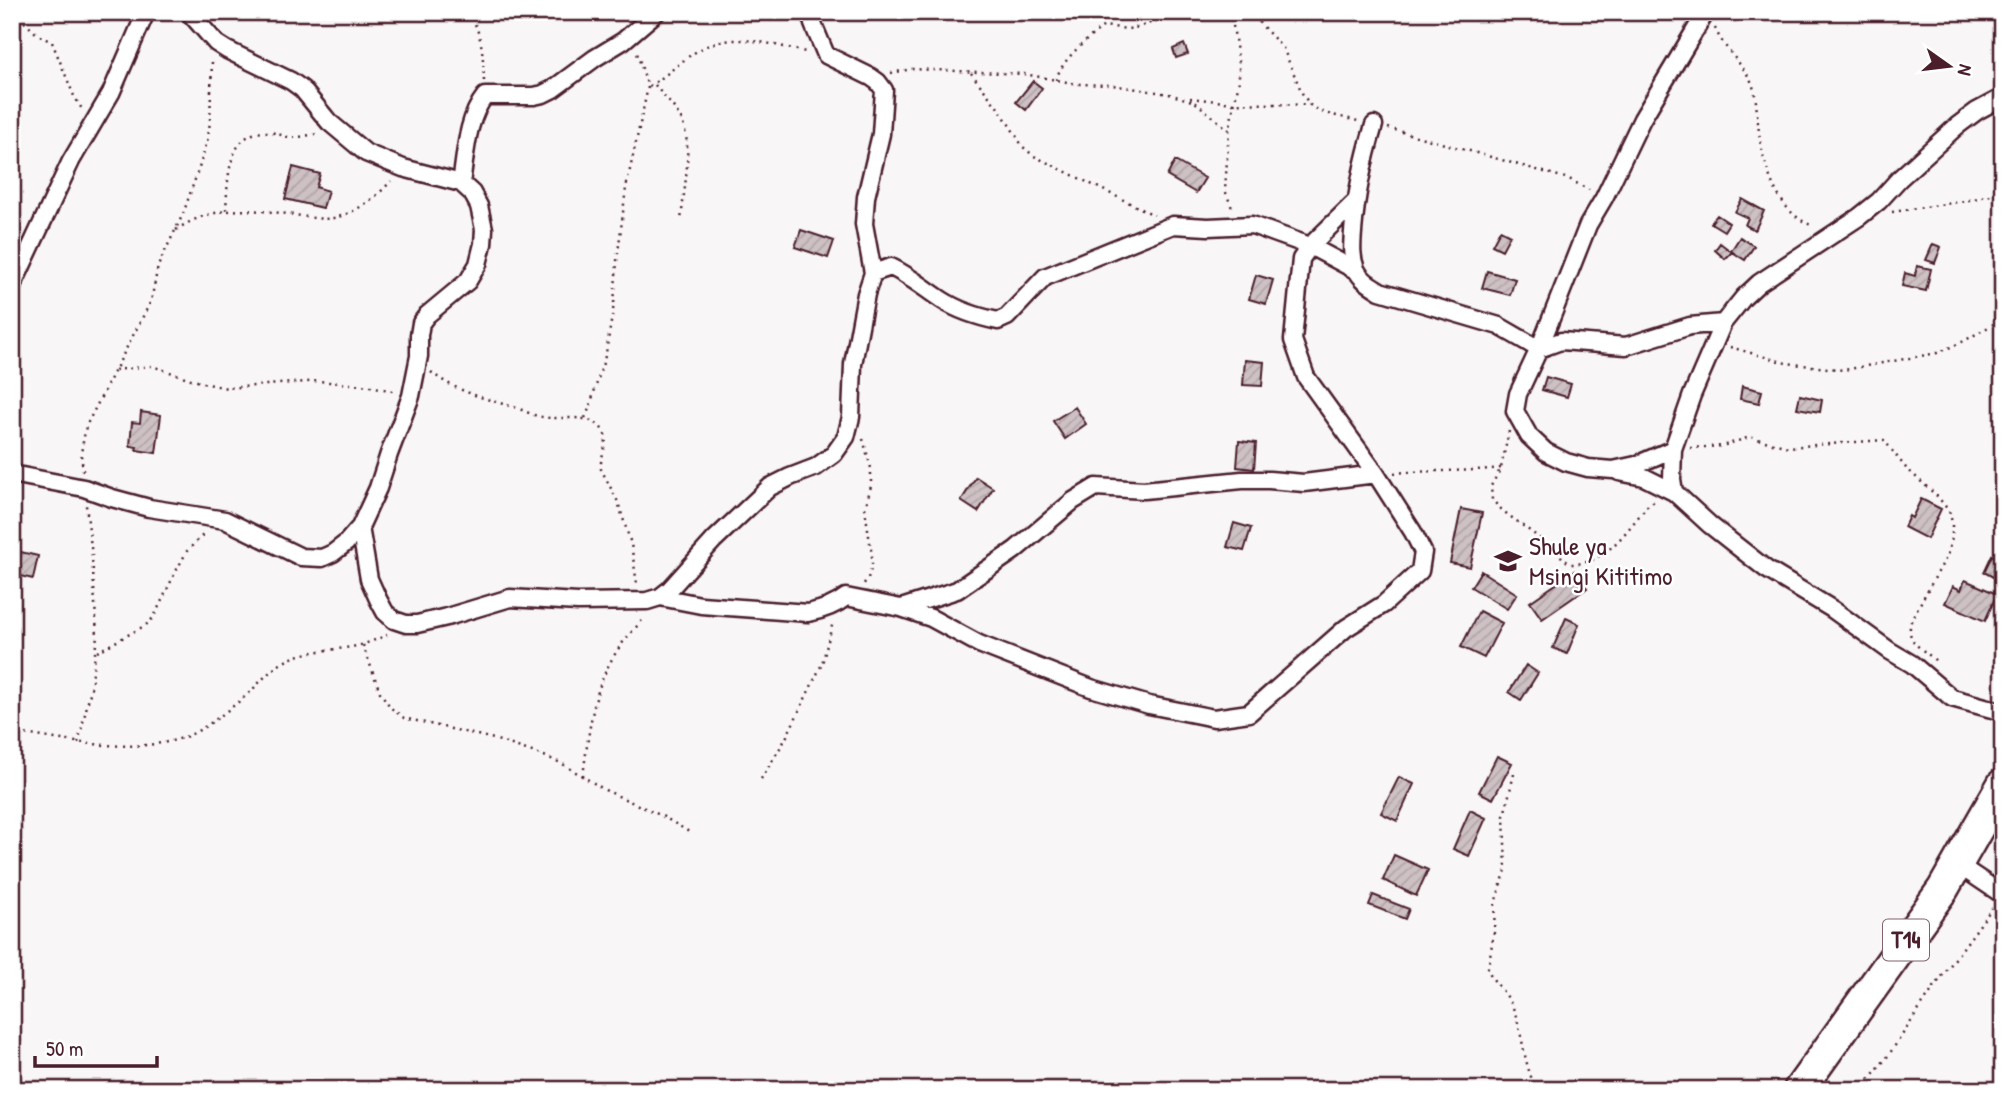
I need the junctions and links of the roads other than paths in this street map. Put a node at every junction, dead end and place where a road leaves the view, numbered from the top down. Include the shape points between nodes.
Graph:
1 (146, 12) edge
2 (189, 12) edge
3 (657, 12) edge
4 (811, 12) edge
5 (1710, 17) edge
6 (2003, 97) edge
7 (1374, 125) road end
8 (461, 183) junction
9 (1355, 202) junction
10 (1310, 246) junction
11 (1357, 271) junction
12 (873, 273) junction
13 (12, 287) edge
14 (1723, 323) junction
15 (1539, 349) junction
16 (1673, 449) junction
17 (1613, 470) junction
18 (12, 474) edge
19 (1376, 474) junction
20 (1674, 492) junction
21 (360, 527) junction
22 (652, 600) junction
23 (901, 608) junction
24 (2003, 712) edge
25 (2003, 784) edge
26 (1957, 864) junction
27 (2002, 895) edge
28 (1799, 1090) edge

1 - 13 street via 111,93 71,161
2 - 8 street via 216,43 291,80 337,130 366,153
3 - 8 street via 543,94 485,96 468,135
4 - 12 street via 826,55 871,77 884,90 864,225
5 - 15 street via 1642,119 1588,225
6 - 14 street via 1957,126 1879,201 1759,283
7 - 9 street
8 - 21 street via 479,206 484,229 478,264 468,281 421,323 411,396 379,488
9 - 10 street
9 - 11 street via 1352,254
10 - 11 street
10 - 12 street via 1252,225 1173,225 1045,277 998,321 961,310 891,267
10 - 19 street via 1298,273 1293,340 1298,359 1320,398
11 - 15 street via 1380,291 1499,326
12 - 22 street via 855,350 846,437 834,454 816,467 770,487
14 - 15 street via 1690,326 1626,346 1562,341
14 - 16 street
15 - 17 street via 1518,394 1516,411 1529,436 1566,462
16 - 17 street
16 - 20 street
17 - 20 street via 1644,477
18 - 21 street via 84,488 149,508 225,520 282,550 313,559 333,553
19 - 23 street via 1304,483 1242,480 1144,489 1096,487 957,590
19 - 23 street via 1423,552 1420,571 1384,604 1319,650 1249,713 1214,718 1111,695 1010,657
20 - 24 street via 1766,569 1912,664 1952,698
21 - 22 street via 369,579 378,599 394,620 406,624 510,598
22 - 23 street via 808,613 843,600
25 - 26 highway, T14
26 - 27 street
26 - 28 highway, T14

